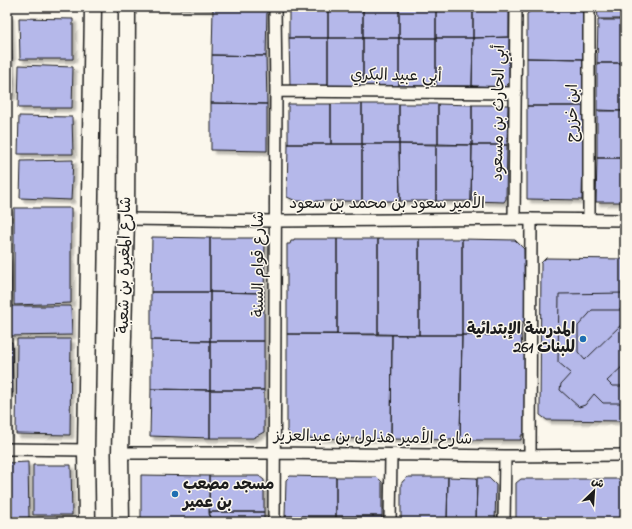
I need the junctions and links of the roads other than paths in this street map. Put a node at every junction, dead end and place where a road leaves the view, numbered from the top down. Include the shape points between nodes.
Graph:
1 (93, 7) edge
2 (128, 7) edge
3 (275, 7) edge
4 (516, 7) edge
5 (589, 7) edge
6 (276, 91) junction
7 (516, 94) junction
8 (126, 219) junction
9 (514, 219) junction
10 (531, 219) junction
11 (588, 220) junction
12 (625, 220) edge
13 (276, 221) junction
14 (7, 449) edge
15 (86, 450) junction
16 (120, 453) junction
17 (274, 453) junction
18 (391, 455) junction
19 (530, 455) junction
20 (625, 455) edge
21 (505, 456) junction
22 (87, 522) edge
23 (121, 522) edge
24 (274, 522) edge
25 (390, 522) edge
26 (504, 522) edge

1 - 15 street
2 - 8 street, شارع المغيرة بن شعبة
3 - 6 street, شارع قوام السنة
4 - 7 street, أبي الحارث بن مسعود
5 - 11 street, ابن خزرج
6 - 7 street, أبي عبيد البكري
6 - 13 street, شارع قوام السنة
7 - 9 street, أبي الحارث بن مسعود
8 - 13 street, الأمير سعود بن محمد بن سعود
8 - 16 street, شارع المغيرة بن شعبة
9 - 10 street, الأمير سعود بن محمد بن سعود
9 - 13 street, الأمير سعود بن محمد بن سعود
10 - 11 street, الأمير سعود بن محمد بن سعود
10 - 19 street
11 - 12 street, الأمير سعود بن محمد بن سعود
13 - 17 street, شارع قوام السنة
14 - 15 street
15 - 22 street
16 - 17 street, شارع الأمير هذلول بن عبدالعزيز
16 - 23 street, شارع المغيرة بن شعبة
17 - 18 street, شارع الأمير هذلول بن عبدالعزيز
17 - 24 street, شارع قوام السنة
18 - 21 street, شارع الأمير هذلول بن عبدالعزيز
18 - 25 street
19 - 20 street, شارع الأمير هذلول بن عبدالعزيز
19 - 21 street, شارع الأمير هذلول بن عبدالعزيز
21 - 26 street

